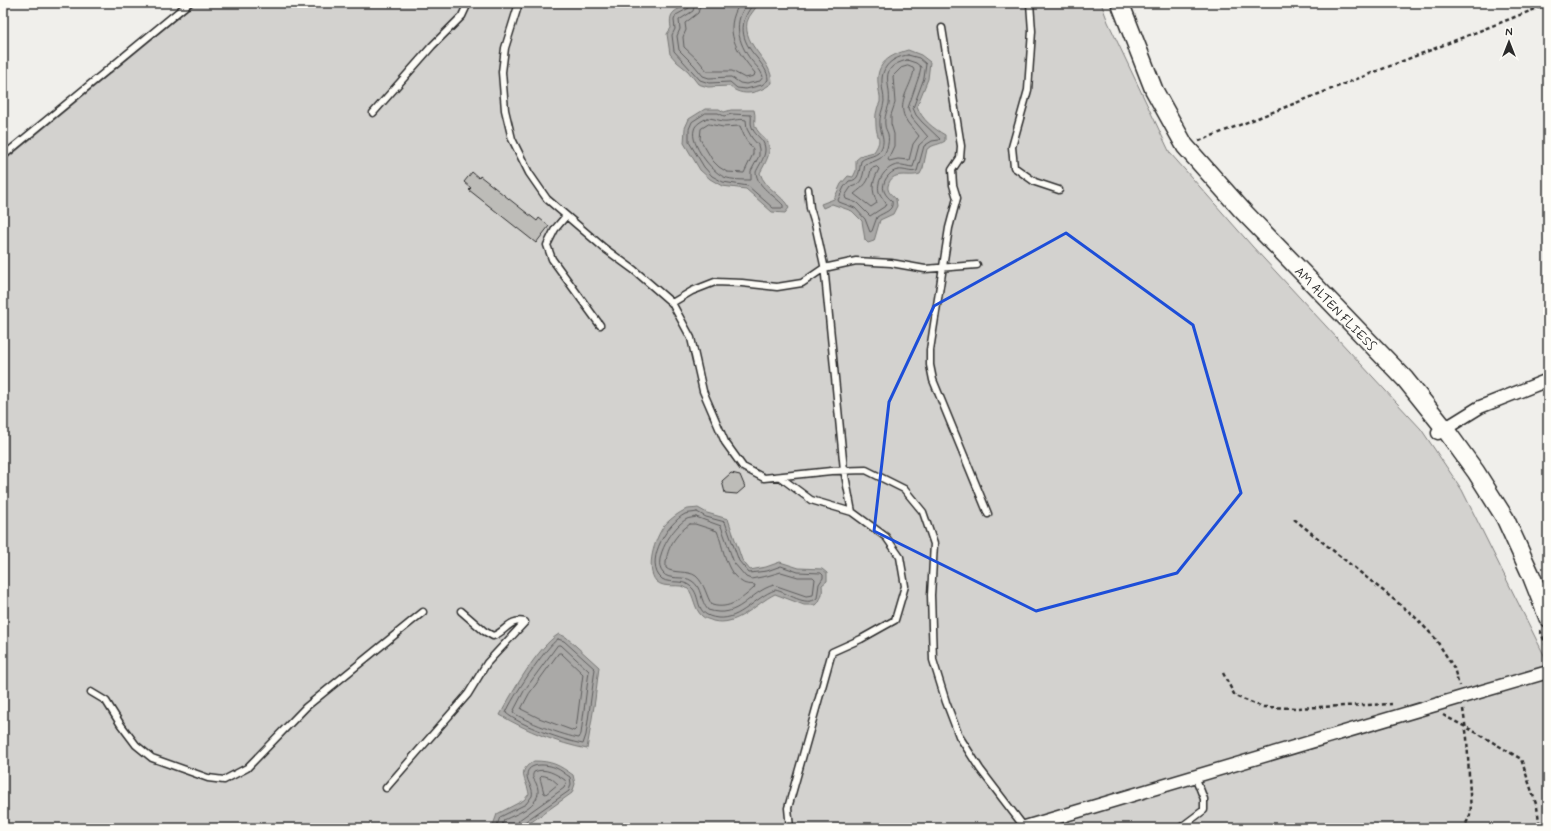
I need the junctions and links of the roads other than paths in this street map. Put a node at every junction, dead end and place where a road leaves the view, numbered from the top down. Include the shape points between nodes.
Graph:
1 (189, 3) edge
2 (468, 3) edge
3 (519, 3) edge
4 (1030, 3) edge
5 (1120, 3) edge
6 (942, 28) dead end
7 (373, 113) dead end
8 (3, 156) edge
9 (808, 189) dead end
10 (1059, 190) dead end
11 (566, 216) junction
12 (977, 265) dead end
13 (824, 268) junction
14 (943, 268) junction
15 (672, 303) junction
16 (600, 325) dead end
17 (1548, 380) edge
18 (1442, 431) junction
19 (844, 470) junction
20 (780, 477) junction
21 (852, 512) junction
22 (988, 514) dead end
23 (461, 611) dead end
24 (423, 612) dead end
25 (1548, 618) edge
26 (1548, 672) edge
27 (91, 692) dead end
28 (1195, 776) junction
29 (386, 788) dead end
30 (790, 828) edge
31 (1024, 828) edge
32 (1180, 828) edge

1 - 8 lane
2 - 7 lane via 462,16
3 - 11 lane via 505,48 503,66 507,118 512,140 529,173 547,199
4 - 10 lane via 1032,31 1028,90 1012,147 1014,168 1035,182
5 - 18 main road, AM ALTEN FLIESS via 1154,90 1185,146 1241,209 1404,379
6 - 14 lane via 961,146 960,158 952,170 952,185 957,198
9 - 13 lane
11 - 15 lane
11 - 16 lane via 555,229 547,245 552,259
12 - 14 lane
13 - 14 lane via 856,260 925,269
13 - 15 lane via 802,283 777,287 715,282 692,291
13 - 19 lane
14 - 22 lane via 930,365
15 - 20 lane via 691,338 703,391 725,442 743,467 764,478
17 - 18 street via 1480,406
18 - 25 main road, AM ALTEN FLIESS via 1476,472 1504,518
19 - 20 lane
19 - 21 lane
19 - 31 lane via 866,470 904,489 923,512 934,544 931,595 933,660 946,702 959,736 980,770
20 - 21 lane via 811,500
21 - 30 lane via 886,537 900,557 905,586 895,620 832,652 788,808
23 - 29 lane via 493,636 500,634 510,624 525,622 487,663 468,694
24 - 27 lane via 306,707 247,768 224,780 208,778 152,758 136,745 106,700
26 - 28 street
28 - 31 street
28 - 32 lane via 1204,799 1204,810

